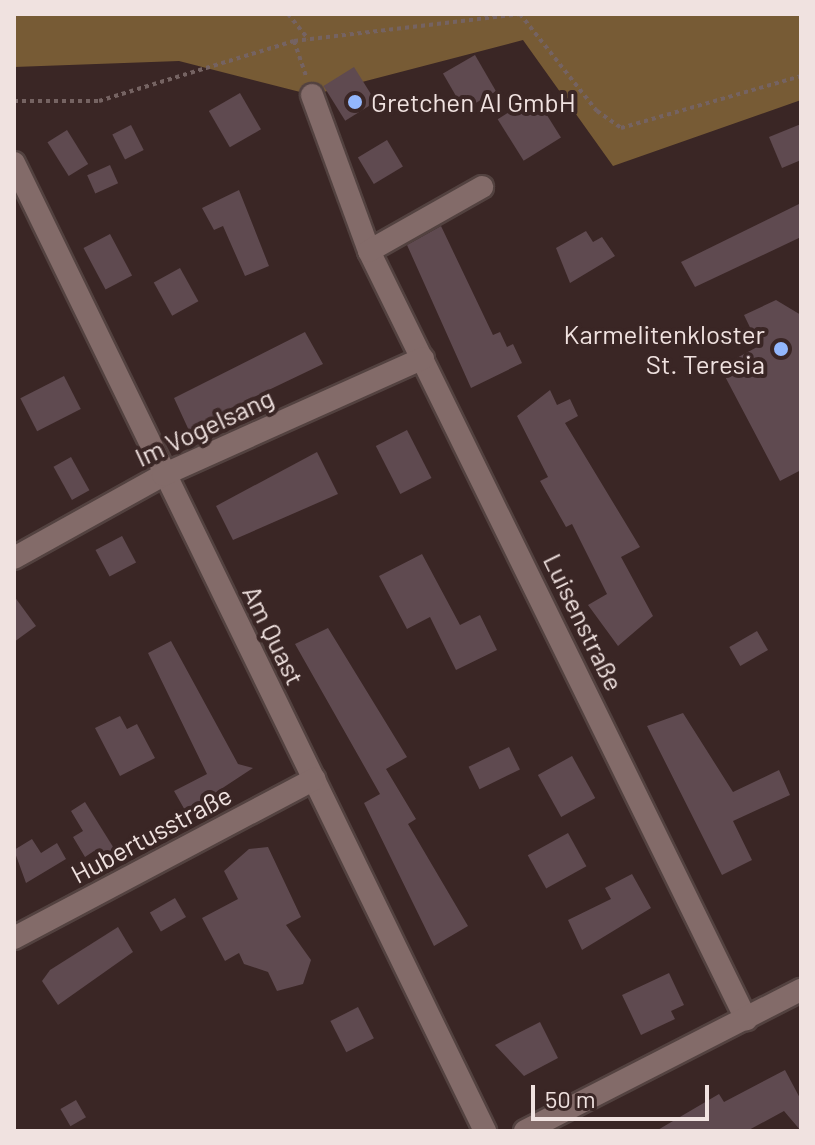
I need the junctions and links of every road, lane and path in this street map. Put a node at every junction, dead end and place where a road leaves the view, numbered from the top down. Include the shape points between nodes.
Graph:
1 (288, 14) edge
2 (509, 15) edge
3 (308, 39) junction
4 (294, 41) junction
5 (801, 76) edge
6 (312, 96) joint
7 (14, 101) edge
8 (14, 163) edge
9 (482, 187) dead end
10 (369, 251) junction
11 (423, 358) junction
12 (163, 475) junction
13 (14, 558) edge
14 (314, 779) junction
15 (14, 938) edge
16 (801, 990) edge
17 (746, 1019) junction
18 (485, 1131) edge
19 (525, 1131) edge

1 - 3 path
2 - 3 path
2 - 5 path via 520,14 597,111 621,128
3 - 4 path
4 - 6 path
4 - 7 path via 99,101
6 - 10 street, Luisenstraße
8 - 12 street, Am Quast
9 - 10 street
10 - 11 street, Luisenstraße
11 - 12 street, Im Vogelsang
11 - 17 street, Luisenstraße
12 - 13 street, Im Vogelsang
12 - 14 street, Am Quast
14 - 15 street, Hubertusstraße
14 - 18 street, Am Quast
16 - 17 street
17 - 19 street

